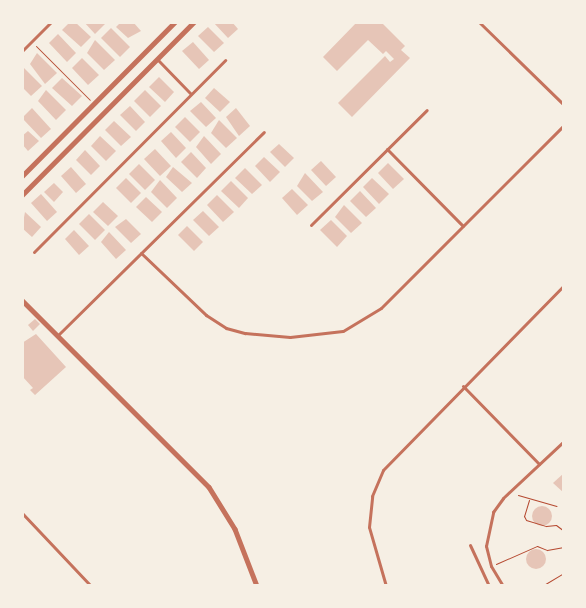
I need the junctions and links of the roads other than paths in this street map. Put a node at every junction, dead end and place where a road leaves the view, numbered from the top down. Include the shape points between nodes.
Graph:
1 (51, 22) edge
2 (175, 22) edge
3 (194, 22) edge
4 (479, 22) edge
5 (22, 51) edge
6 (158, 60) junction
7 (225, 60) dead end
8 (191, 94) junction
9 (564, 105) edge
10 (426, 110) dead end
11 (564, 125) edge
12 (264, 132) dead end
13 (387, 149) junction
14 (22, 176) edge
15 (22, 196) edge
16 (312, 225) dead end
17 (463, 226) junction
18 (34, 252) dead end
19 (141, 253) junction
20 (563, 287) edge
21 (22, 300) edge
22 (58, 335) junction
23 (463, 386) junction
24 (564, 441) edge
25 (539, 464) junction
26 (22, 513) edge
27 (470, 545) dead end
28 (502, 585) edge
29 (91, 586) edge
30 (257, 586) edge
31 (386, 586) edge
32 (489, 586) edge

1 - 5 street
2 - 14 street
3 - 6 street
4 - 9 street
6 - 8 street
6 - 15 street
7 - 8 street
8 - 18 street
10 - 13 street
11 - 17 street
12 - 19 street
13 - 16 street
13 - 17 street
17 - 19 street via 369,317 343,331 315,336 266,336 226,328 206,315
19 - 22 street
20 - 23 street
21 - 22 street
22 - 30 street via 209,487 235,529
23 - 25 street
23 - 31 street via 395,455 375,487 369,527
24 - 25 street
25 - 28 street via 493,512 486,537 491,566
26 - 29 street
27 - 32 street

